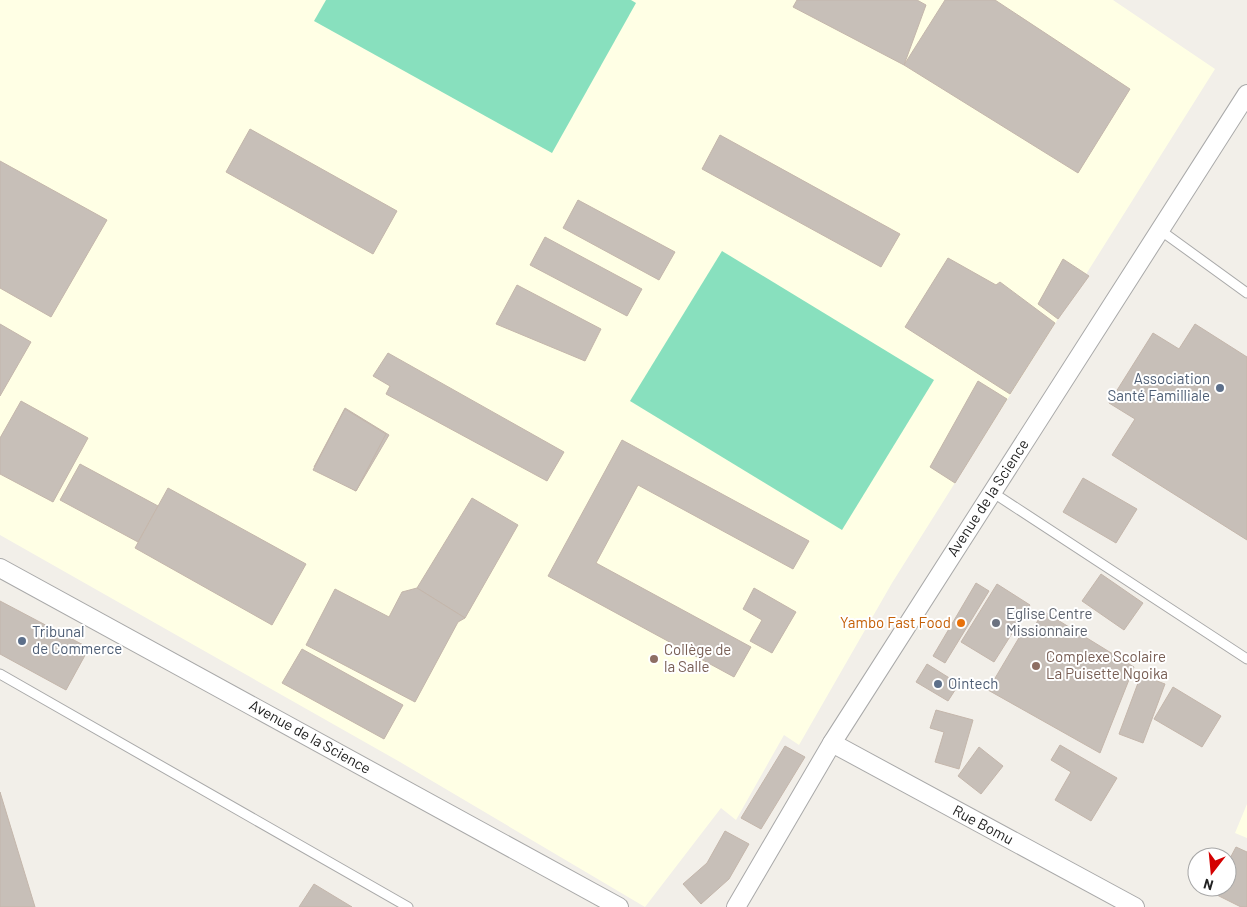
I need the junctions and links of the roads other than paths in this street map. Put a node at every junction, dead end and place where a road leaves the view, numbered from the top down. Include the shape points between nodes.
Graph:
1 (1247, 94) edge
2 (1160, 230) junction
3 (1247, 293) edge
4 (992, 492) junction
5 (0, 568) edge
6 (1247, 659) edge
7 (0, 674) edge
8 (832, 743) junction
9 (408, 907) edge
10 (619, 907) edge
11 (736, 907) edge
12 (1135, 907) edge

1 - 2 street, Avenue de la Science
2 - 3 lane
2 - 4 street, Avenue de la Science
4 - 6 lane
4 - 8 street, Avenue de la Science
5 - 10 street, Avenue de la Science
7 - 9 lane
8 - 11 street, Avenue de la Science
8 - 12 street, Rue Bomu

